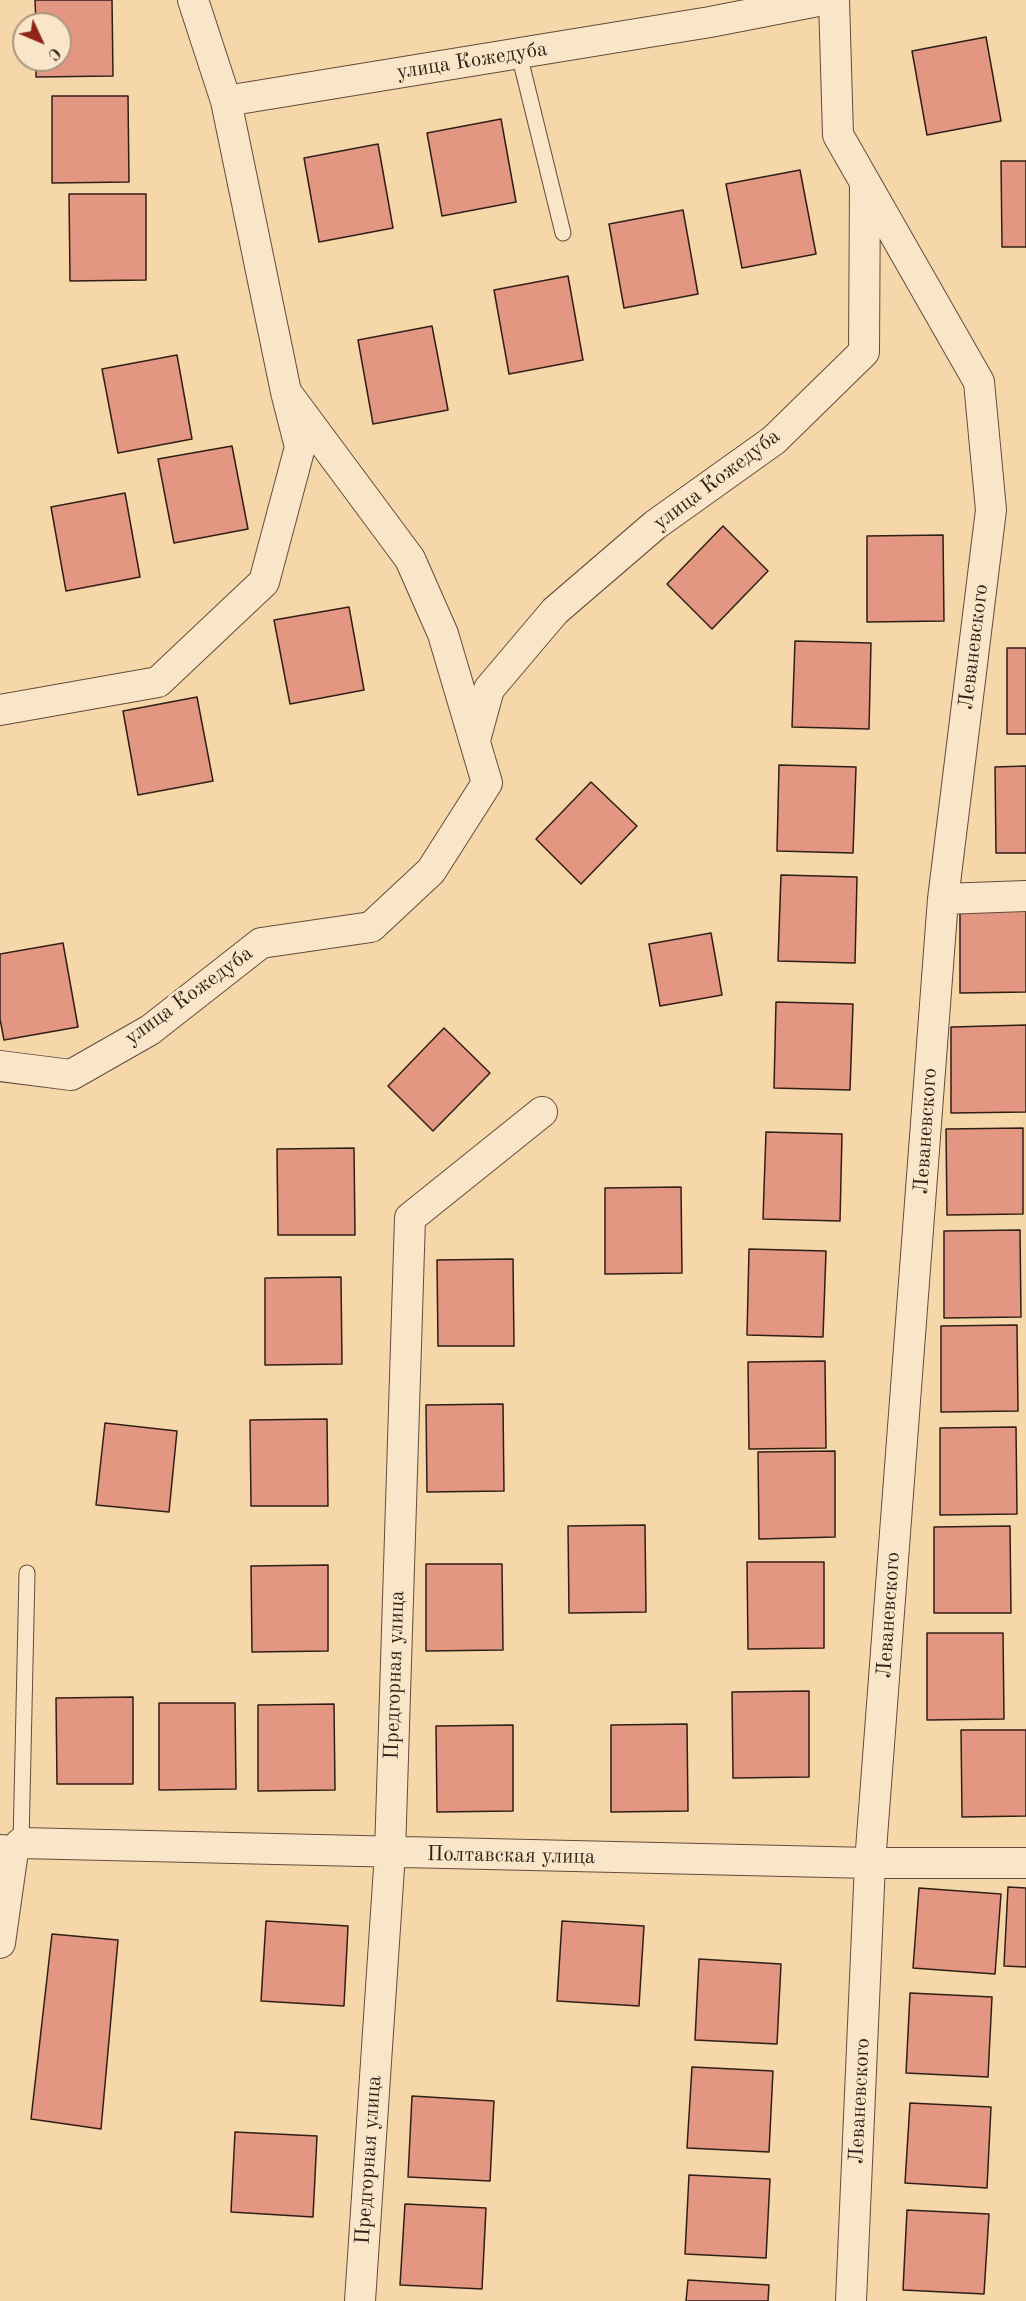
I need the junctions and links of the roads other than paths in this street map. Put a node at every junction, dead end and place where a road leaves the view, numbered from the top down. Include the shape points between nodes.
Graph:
1 (193, 0) edge
2 (824, 0) edge
3 (834, 0) edge
4 (519, 54) junction
5 (226, 101) junction
6 (865, 182) junction
7 (563, 233) dead end
8 (286, 392) junction
9 (0, 710) edge
10 (475, 741) junction
11 (1026, 896) edge
12 (944, 899) junction
13 (0, 1066) edge
14 (542, 1112) dead end
15 (27, 1573) dead end
16 (11, 1848) edge
17 (390, 1853) junction
18 (870, 1863) junction
19 (1026, 1863) edge
20 (0, 1943) edge
21 (360, 2301) edge
22 (851, 2301) edge

1 - 5 street, улица Кожедуба
2 - 4 street, улица Кожедуба
3 - 6 street, Леваневского via 838,135
4 - 5 street, улица Кожедуба
4 - 7 lane
5 - 8 street, улица Кожедуба
6 - 10 street, улица Кожедуба via 864,352 774,440 655,525 555,611 489,689
6 - 12 street, Леваневского via 979,382 991,510
8 - 9 street, улица Кожедуба via 300,447 264,582 158,682
8 - 10 street, улица Кожедуба via 410,559 443,634
10 - 13 street, улица Кожедуба via 487,783 431,871 371,927 261,943 150,1030 71,1075
11 - 12 street
12 - 18 street, Леваневского
14 - 17 street, Предгорная улица via 410,1218
15 - 16 lane
16 - 17 street, Полтавская улица
16 - 20 street
17 - 18 street, Полтавская улица
17 - 21 street, Предгорная улица
18 - 19 street, Полтавская улица
18 - 22 street, Леваневского

